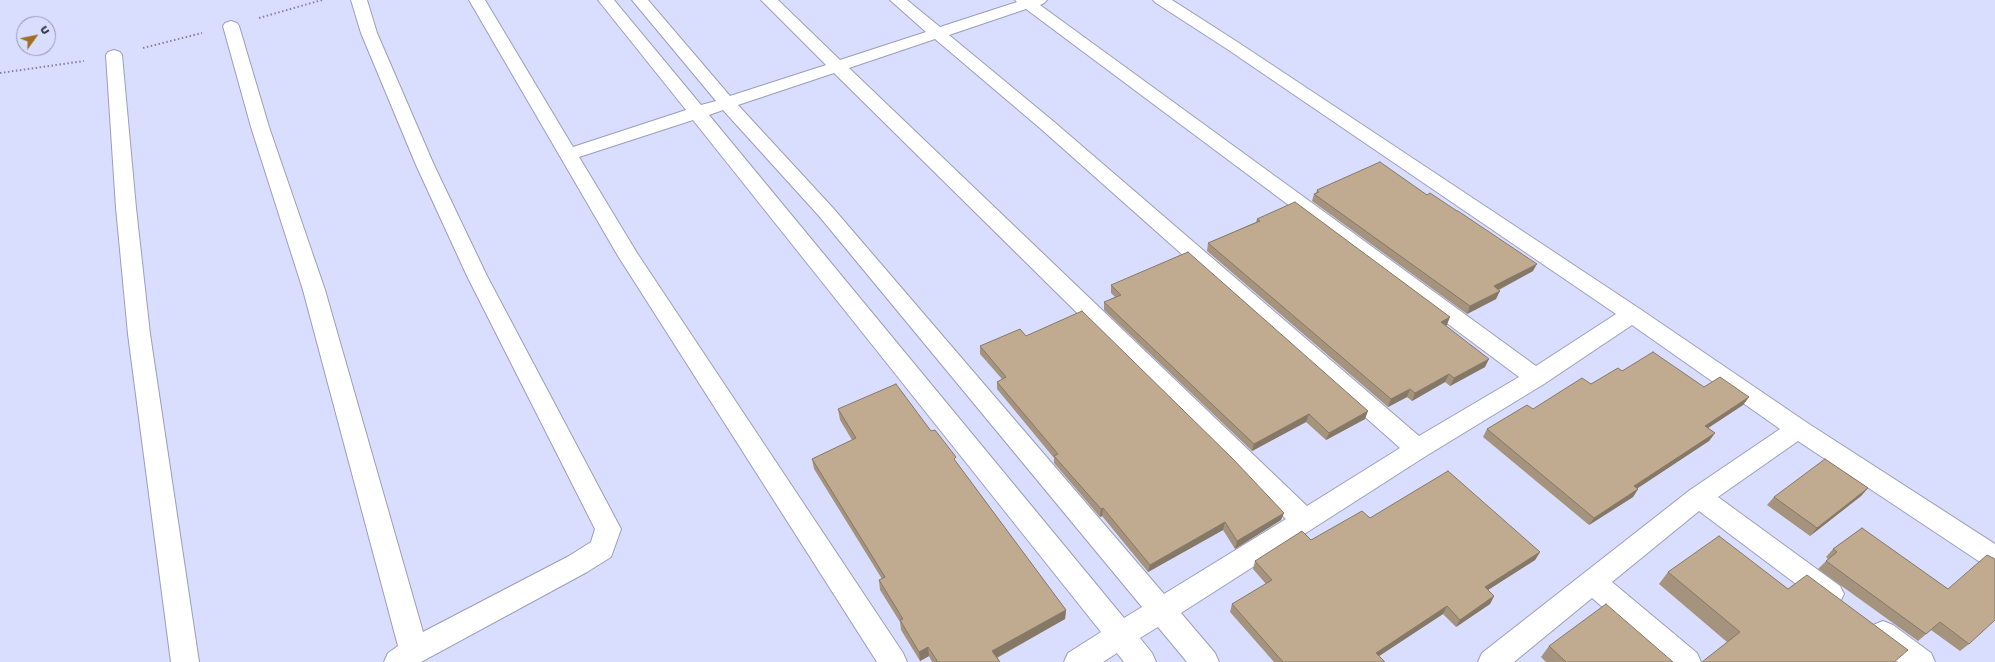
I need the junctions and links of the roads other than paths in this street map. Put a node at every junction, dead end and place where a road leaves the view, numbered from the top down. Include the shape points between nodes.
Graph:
1 (360, 0) edge
2 (477, 0) edge
3 (606, 0) edge
4 (640, 0) edge
5 (769, 0) edge
6 (898, 0) edge
7 (1161, 0) edge
8 (1031, 1) edge
9 (232, 26) road end
10 (937, 33) junction
11 (114, 55) road end
12 (836, 66) junction
13 (726, 102) junction
14 (697, 112) junction
15 (568, 155) junction
16 (1632, 314) junction
17 (1536, 378) junction
18 (1798, 429) junction
19 (1417, 449) junction
20 (1699, 497) junction
21 (1305, 521) junction
22 (1995, 558) edge
23 (1592, 581) junction
24 (1161, 611) junction
25 (1120, 635) junction
26 (406, 656) edge
27 (186, 662) edge
28 (893, 662) edge
29 (1078, 662) edge
30 (1142, 662) edge
31 (1205, 662) edge
32 (1492, 662) edge
33 (1687, 662) edge
34 (1921, 662) edge

1 - 26 street via 369,33 425,165 477,276 608,529 602,549
2 - 15 street
3 - 14 street
4 - 13 street
5 - 12 street
6 - 10 street
7 - 16 street
8 - 10 street
8 - 17 street
9 - 26 street via 260,127 314,290
10 - 12 street
10 - 19 street via 1047,125
11 - 27 street via 139,334
12 - 13 street
12 - 21 street
13 - 14 street
13 - 24 street via 826,212
14 - 15 street
14 - 25 street
15 - 28 street via 628,256
16 - 17 street
16 - 18 street
17 - 19 street
18 - 20 street
18 - 22 street
19 - 21 street
20 - 23 street
20 - 34 street
21 - 24 street
23 - 32 street
23 - 33 street
24 - 25 street
24 - 31 street
25 - 29 street
25 - 30 street

